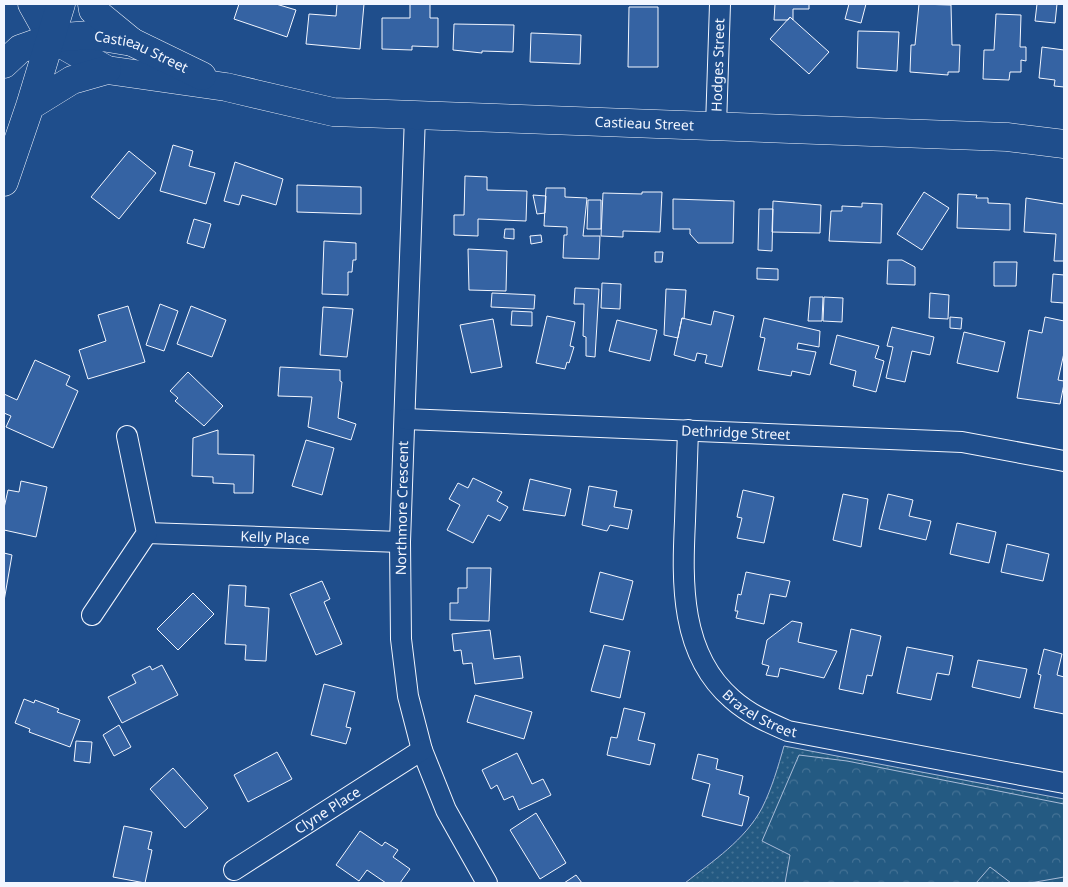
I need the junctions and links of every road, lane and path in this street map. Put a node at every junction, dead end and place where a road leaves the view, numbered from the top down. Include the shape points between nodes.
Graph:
1 (32, 4) edge
2 (61, 4) edge
3 (92, 4) edge
4 (720, 4) edge
5 (51, 38) junction
6 (132, 42) junction
7 (4, 64) edge
8 (107, 70) junction
9 (226, 87) junction
10 (30, 106) junction
11 (415, 115) junction
12 (716, 126) junction
13 (1064, 144) edge
14 (4, 182) edge
15 (405, 419) junction
16 (688, 430) junction
17 (127, 436) dead end
18 (1064, 461) edge
19 (147, 533) junction
20 (400, 542) junction
21 (92, 616) dead end
22 (422, 750) junction
23 (1064, 783) edge
24 (234, 870) dead end
25 (487, 883) edge

1 - 5 street
2 - 5 street
3 - 6 street via 93,10
4 - 12 street, Hodges Street
5 - 6 street, Castieau Street via 90,35
5 - 7 street, Castieau Street via 20,49
5 - 8 street, Castieau Street
5 - 10 street
6 - 9 street, Castieau Street
8 - 9 street, Castieau Street
8 - 10 street via 72,80
9 - 11 street, Castieau Street via 333,112
10 - 14 street
11 - 12 street, Castieau Street
11 - 15 street, Northmore Crescent
12 - 13 street, Castieau Street via 1008,137
15 - 16 street, Dethridge Street
15 - 20 street, Northmore Crescent
16 - 18 street, Dethridge Street via 962,442
16 - 23 street, Brazel Street via 682,582 688,620 709,671 730,698 758,718 788,730
17 - 19 street
19 - 20 street, Kelly Place
19 - 21 street
20 - 22 street, Northmore Crescent via 400,639 408,696
22 - 24 street, Clyne Place
22 - 25 street, Northmore Crescent via 446,810

